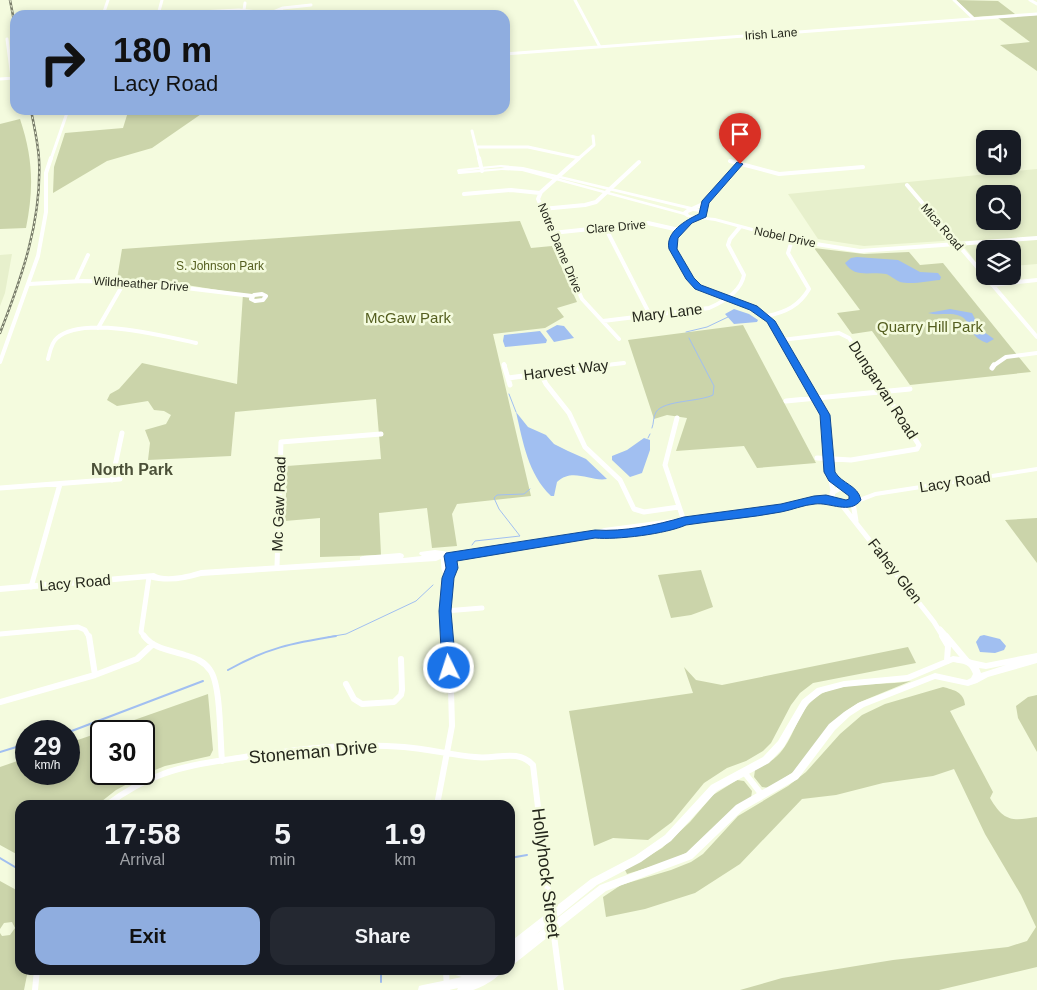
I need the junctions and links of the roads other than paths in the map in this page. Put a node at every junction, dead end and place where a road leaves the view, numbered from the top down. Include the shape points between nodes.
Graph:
1 (575, 0) edge
2 (954, 0) edge
3 (1030, 0) edge
4 (245, 3) dead end
5 (1037, 4) edge
6 (311, 5) dead end
7 (244, 10) edge
8 (280, 10) edge
9 (1037, 14) edge
10 (974, 19) junction
11 (6, 39) dead end
12 (600, 47) junction
13 (510, 54) edge
14 (10, 61) edge
15 (66, 115) edge
16 (472, 131) dead end
17 (593, 136) dead end
18 (476, 147) junction
19 (579, 158) junction
20 (730, 161) dead end
21 (639, 162) dead end
22 (741, 162) junction
23 (863, 167) dead end
24 (481, 169) joint
25 (557, 178) junction
26 (907, 185) dead end
27 (608, 191) junction
28 (540, 193) junction
29 (464, 194) dead end
30 (639, 199) junction
31 (705, 203) junction
32 (542, 209) junction
33 (691, 209) junction
34 (703, 213) junction
35 (686, 214) junction
36 (697, 218) junction
37 (604, 227) junction
38 (740, 227) junction
39 (681, 229) junction
40 (552, 232) junction
41 (1037, 236) edge
42 (792, 239) junction
43 (956, 243) junction
44 (88, 255) dead end
45 (976, 266) edge
46 (1037, 280) edge
47 (126, 281) junction
48 (76, 282) junction
49 (1021, 282) edge
50 (29, 284) junction
51 (992, 285) edge
52 (252, 296) dead end
53 (728, 298) junction
54 (650, 315) junction
55 (767, 316) junction
56 (603, 321) junction
57 (98, 328) junction
58 (1037, 337) edge
59 (619, 339) dead end
60 (782, 340) junction
61 (196, 343) dead end
62 (1037, 353) edge
63 (48, 359) dead end
64 (0, 362) edge
65 (624, 363) dead end
66 (504, 364) dead end
67 (992, 368) dead end
68 (541, 374) junction
69 (508, 378) junction
70 (510, 385) dead end
71 (910, 389) dead end
72 (883, 391) junction
73 (816, 398) junction
74 (786, 401) dead end
75 (677, 418) dead end
76 (122, 433) dead end
77 (381, 434) dead end
78 (817, 458) dead end
79 (828, 458) junction
80 (1037, 469) edge
81 (833, 478) junction
82 (120, 479) dead end
83 (112, 480) junction
84 (60, 484) junction
85 (0, 488) edge
86 (850, 491) junction
87 (832, 492) junction
88 (873, 494) junction
89 (814, 500) junction
90 (854, 502) junction
91 (839, 503) junction
92 (679, 506) junction
93 (684, 521) junction
94 (856, 522) junction
95 (446, 555) junction
96 (277, 566) junction
97 (150, 577) junction
98 (30, 587) junction
99 (0, 589) edge
100 (482, 608) dead end
101 (445, 611) junction
102 (934, 622) junction
103 (0, 634) edge
104 (153, 644) junction
105 (1037, 658) edge
106 (401, 659) dead end
107 (946, 662) junction
108 (969, 662) junction
109 (95, 675) junction
110 (957, 681) junction
111 (973, 681) junction
112 (346, 684) dead end
113 (0, 702) edge
114 (448, 753) junction
115 (527, 758) joint
116 (222, 761) junction
117 (744, 772) junction
118 (762, 795) junction
119 (115, 800) edge
120 (438, 800) edge
121 (551, 916) junction
122 (552, 927) junction
123 (515, 944) edge
124 (515, 956) edge
125 (446, 975) edge
126 (476, 975) edge
127 (491, 975) edge
128 (35, 986) edge
129 (447, 988) edge
130 (32, 990) edge
131 (423, 990) edge
132 (462, 990) edge
133 (561, 990) edge

1 - 12 street
2 - 10 street
3 - 5 street
4 - 7 street
6 - 8 street
9 - 10 street, Irish Lane
10 - 12 street, Irish Lane
11 - 14 street
12 - 13 street, Irish Lane
15 - 50 street via 46,173 45,222
16 - 18 street
17 - 19 street, Notre Dame Drive via 594,145
18 - 19 street via 528,147
18 - 24 street
19 - 25 street, Notre Dame Drive
20 - 22 street
21 - 27 street
22 - 23 street via 779,174
22 - 31 street
24 - 25 street, Nobel Drive via 522,169
25 - 27 street, Nobel Drive
25 - 28 street, Notre Dame Drive
26 - 43 street, Mica Road
27 - 30 street, Nobel Drive
27 - 32 street via 598,201 589,204
28 - 29 street via 511,190
28 - 32 street, Notre Dame Drive via 538,199
30 - 33 street, Nobel Drive
30 - 35 street, Nobel Drive
31 - 33 street
31 - 34 street
32 - 40 street, Notre Dame Drive
33 - 34 street, Nobel Drive
33 - 35 street
34 - 36 street
34 - 42 street, Nobel Drive
35 - 36 street, Nobel Drive
35 - 39 street
36 - 38 street, Nobel Drive
36 - 39 street
37 - 39 street, Clare Drive via 651,224
37 - 40 street, Clare Drive
37 - 54 street
38 - 42 street, Nobel Drive
38 - 53 street via 728,245 744,277
39 - 53 street via 672,244 690,279 704,290
40 - 56 street, Notre Dame Drive via 582,299
41 - 43 street, Nobel Drive
42 - 43 street, Nobel Drive via 841,248 873,249
42 - 55 street via 788,253 809,289 792,310
43 - 45 street, Mica Road
44 - 48 street
46 - 49 street
47 - 48 street, Wildheather Drive
47 - 52 street, Wildheather Drive
47 - 57 street
48 - 50 street, Wildheather Drive
50 - 64 street
51 - 58 street, Mica Road
53 - 54 street, Mary Lane via 709,308
53 - 55 street
54 - 56 street, Mary Lane
55 - 60 street
56 - 59 street, Notre Dame Drive
57 - 61 street via 146,332
57 - 63 street via 79,328 63,334 53,343
60 - 72 street, Dungarvan Road via 843,334 849,338
60 - 73 street
62 - 67 street via 1000,359
65 - 68 street, Harvest Way
66 - 69 street, Harvest Way
68 - 69 street, Harvest Way
68 - 92 street via 569,413 585,447 620,480 634,509 644,512
69 - 70 street, Harvest Way
71 - 72 street
72 - 73 street
72 - 79 street, Dungarvan Road via 919,445 917,449 851,460
73 - 74 street
73 - 79 street via 827,423
75 - 92 street via 665,465
76 - 83 street
77 - 96 street, Mc Gaw Road via 281,442
78 - 79 street
79 - 81 street
80 - 88 street, Lacy Road
81 - 86 street
81 - 87 street
82 - 83 street
83 - 84 street
84 - 85 street
84 - 98 street
86 - 87 street, Lacy Road via 838,488
86 - 88 street, Lacy Road
86 - 90 street via 856,496
87 - 89 street, Lacy Road
87 - 91 street via 832,498
88 - 90 street, Lacy Road
89 - 91 street, Lacy Road
89 - 93 street, Lacy Road via 781,508
90 - 91 street, Lacy Road
90 - 94 street, Fahey Glen
91 - 94 street, Fahey Glen
92 - 93 street
93 - 95 street, Lacy Road via 672,520 457,556
94 - 102 street, Fahey Glen
95 - 96 street, Lacy Road via 381,563
95 - 101 street via 452,568
96 - 97 street, Lacy Road via 184,577
97 - 98 street, Lacy Road
97 - 104 street via 140,627 143,636
98 - 99 street, Lacy Road
100 - 101 street
101 - 114 street via 452,714
102 - 107 street, Fahey Glen via 948,646
102 - 108 street, Fahey Glen
103 - 109 street via 78,627 85,630 89,635
104 - 109 street via 137,659
104 - 116 street via 193,657 204,663 214,675
105 - 108 street via 986,666
105 - 111 street
106 - 112 street via 402,690 394,702 362,704 354,699
107 - 108 street via 958,658
107 - 110 street via 946,674
107 - 117 street via 908,678 837,685 820,690 801,708 773,754
108 - 111 street via 977,674
109 - 113 street
110 - 111 street
110 - 118 street via 938,676 926,678 853,709 832,727 795,776
114 - 115 street, Stoneman Drive via 483,758 517,755
114 - 116 street, Stoneman Drive via 412,747 366,746 298,750
114 - 120 street
115 - 121 street, Hollyhock Street via 533,765
116 - 119 street, Stoneman Drive via 170,771 139,784
117 - 118 street
117 - 121 street via 714,788 681,826 654,849 594,882
118 - 122 street via 730,816 689,856 603,888
121 - 122 street, Hollyhock Street
121 - 123 street
122 - 124 street
122 - 133 street, Hollyhock Street
125 - 129 street
126 - 129 street
127 - 132 street
128 - 130 street
129 - 131 street

